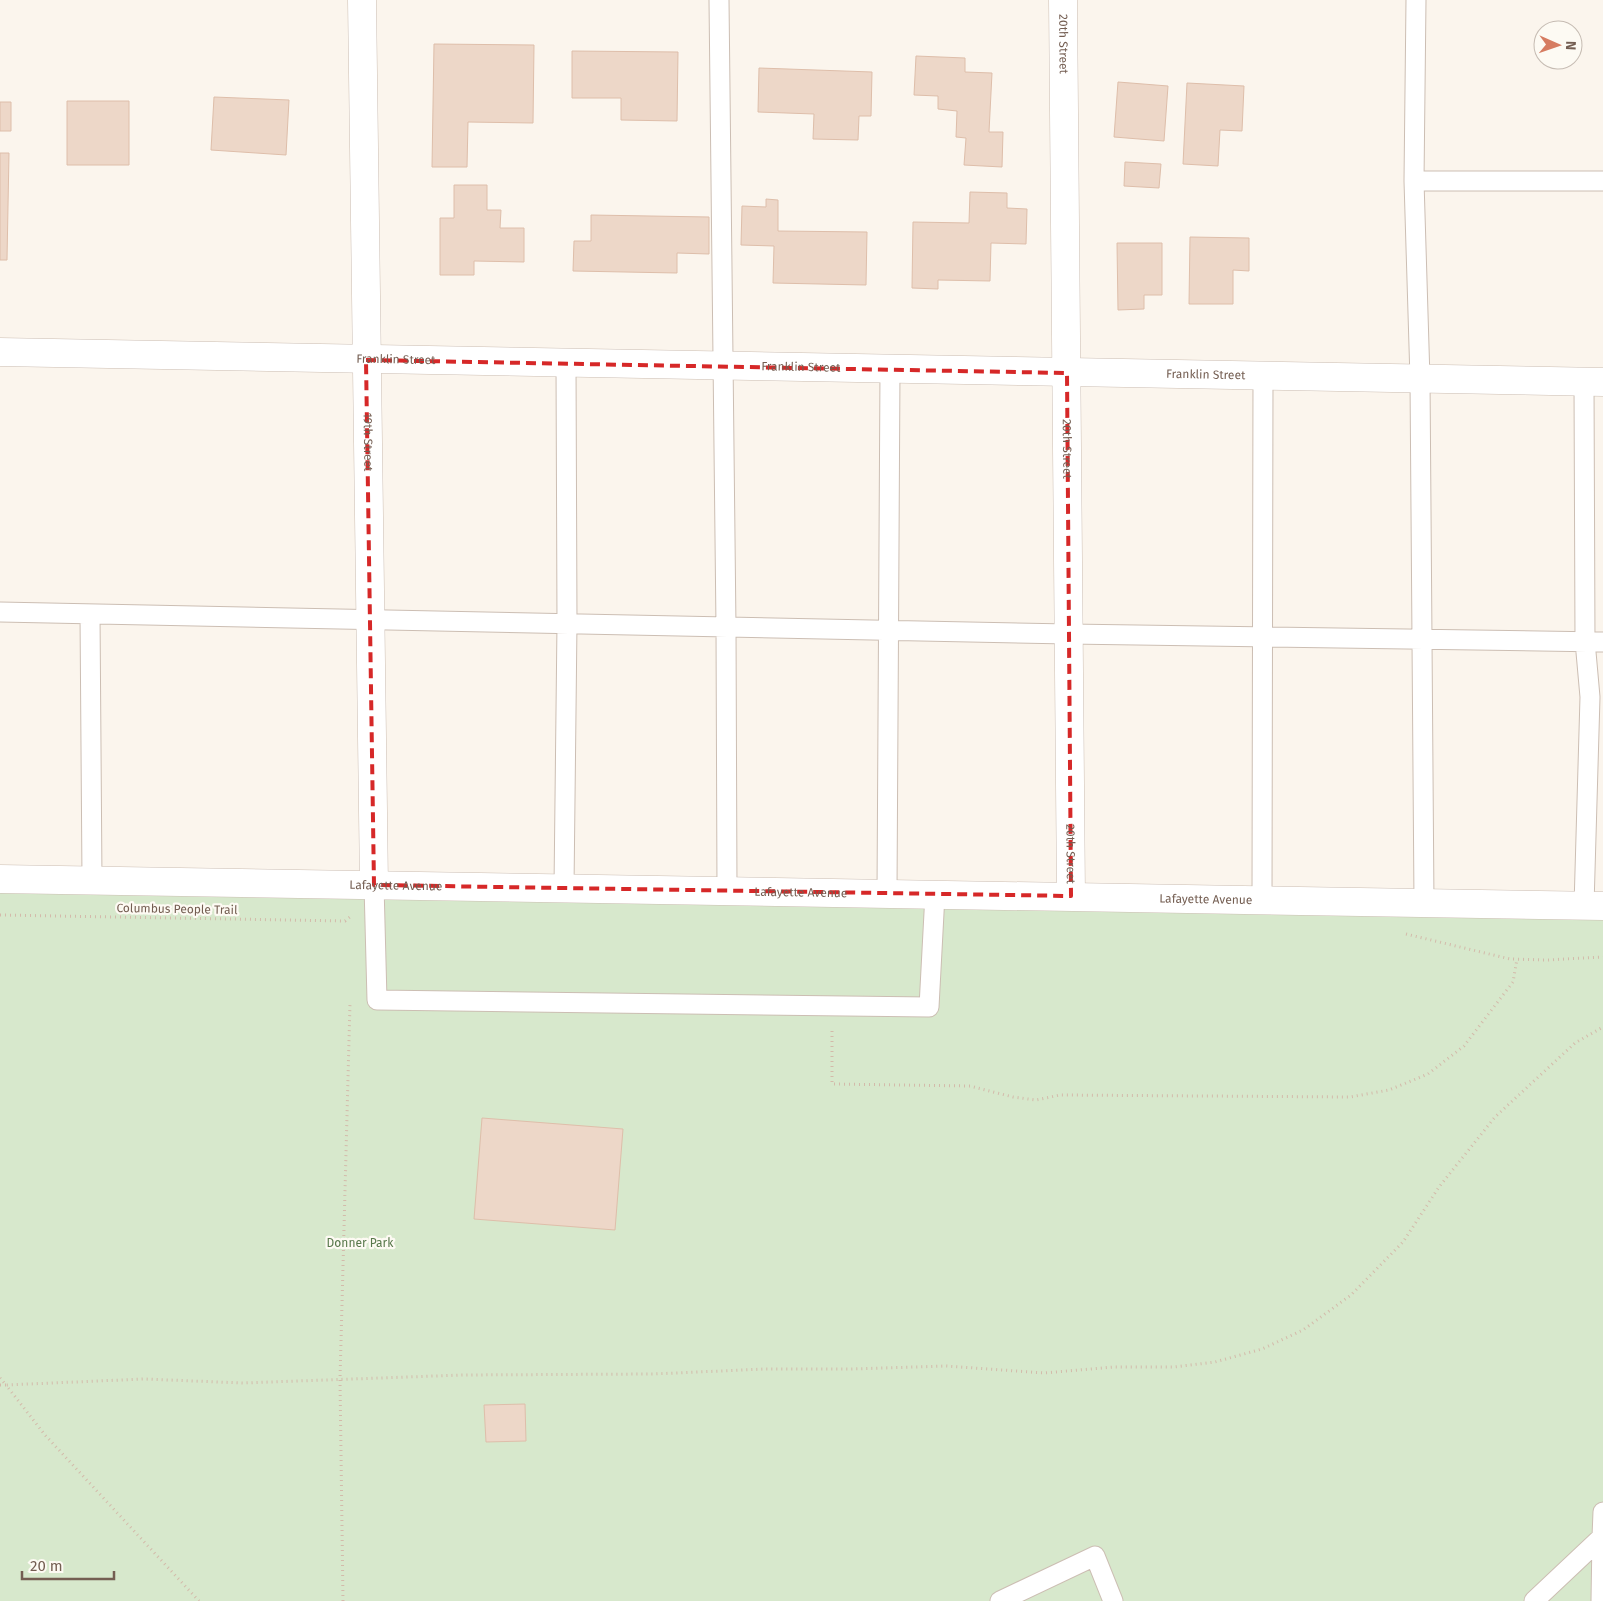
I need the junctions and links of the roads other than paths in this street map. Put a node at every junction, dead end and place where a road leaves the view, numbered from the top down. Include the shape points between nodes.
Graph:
1 (362, 0) edge
2 (719, 0) edge
3 (1063, 0) edge
4 (1416, 0) edge
5 (1603, 180) edge
6 (1414, 181) junction
7 (0, 352) edge
8 (366, 360) junction
9 (566, 364) junction
10 (723, 367) junction
11 (890, 370) junction
12 (1067, 373) junction
13 (1263, 376) junction
14 (1420, 379) junction
15 (1594, 382) edge
16 (0, 612) edge
17 (90, 614) junction
18 (370, 620) junction
19 (567, 624) junction
20 (726, 627) junction
21 (888, 630) junction
22 (1069, 634) junction
23 (1261, 637) junction
24 (1423, 639) junction
25 (1594, 642) edge
26 (0, 879) edge
27 (92, 880) junction
28 (374, 885) junction
29 (564, 888) junction
30 (727, 891) junction
31 (887, 893) junction
32 (935, 894) junction
33 (1071, 896) junction
34 (1262, 900) junction
35 (1424, 903) junction
36 (1594, 906) edge
37 (1603, 1512) edge
38 (1602, 1538) edge
39 (1000, 1601) edge
40 (1113, 1601) edge
41 (1534, 1601) edge
42 (1601, 1601) edge

1 - 8 street, 19th Street
2 - 10 lane
3 - 12 street, 20th Street
4 - 6 lane
5 - 6 lane
6 - 14 lane
7 - 8 street, Franklin Street
8 - 9 street, Franklin Street
8 - 18 street, 19th Street
9 - 10 street, Franklin Street
9 - 19 lane
10 - 11 street, Franklin Street
10 - 20 lane
11 - 12 street, Franklin Street
11 - 21 lane
12 - 13 street, Franklin Street
12 - 22 street, 20th Street
13 - 14 street, Franklin Street
13 - 23 lane
14 - 15 street, Franklin Street
14 - 24 lane
15 - 25 lane
16 - 17 lane
17 - 18 lane
17 - 27 lane
18 - 19 lane
18 - 28 street, 19th Street
19 - 20 lane
19 - 29 lane
20 - 21 lane
20 - 30 lane
21 - 22 lane
21 - 31 lane
22 - 23 lane
22 - 33 street, 20th Street
23 - 24 lane
23 - 34 lane
24 - 25 lane
24 - 35 lane
25 - 36 lane via 1590,697
26 - 27 street, Lafayette Avenue
27 - 28 street, Lafayette Avenue
28 - 29 street, Lafayette Avenue
28 - 32 lane via 377,1000 929,1006
29 - 30 street, Lafayette Avenue
30 - 31 street, Lafayette Avenue
31 - 32 street, Lafayette Avenue
32 - 33 street, Lafayette Avenue
33 - 34 street, Lafayette Avenue
34 - 35 street, Lafayette Avenue
35 - 36 street, Lafayette Avenue
37 - 38 lane
38 - 41 lane
38 - 42 lane
39 - 40 lane via 1094,1556

